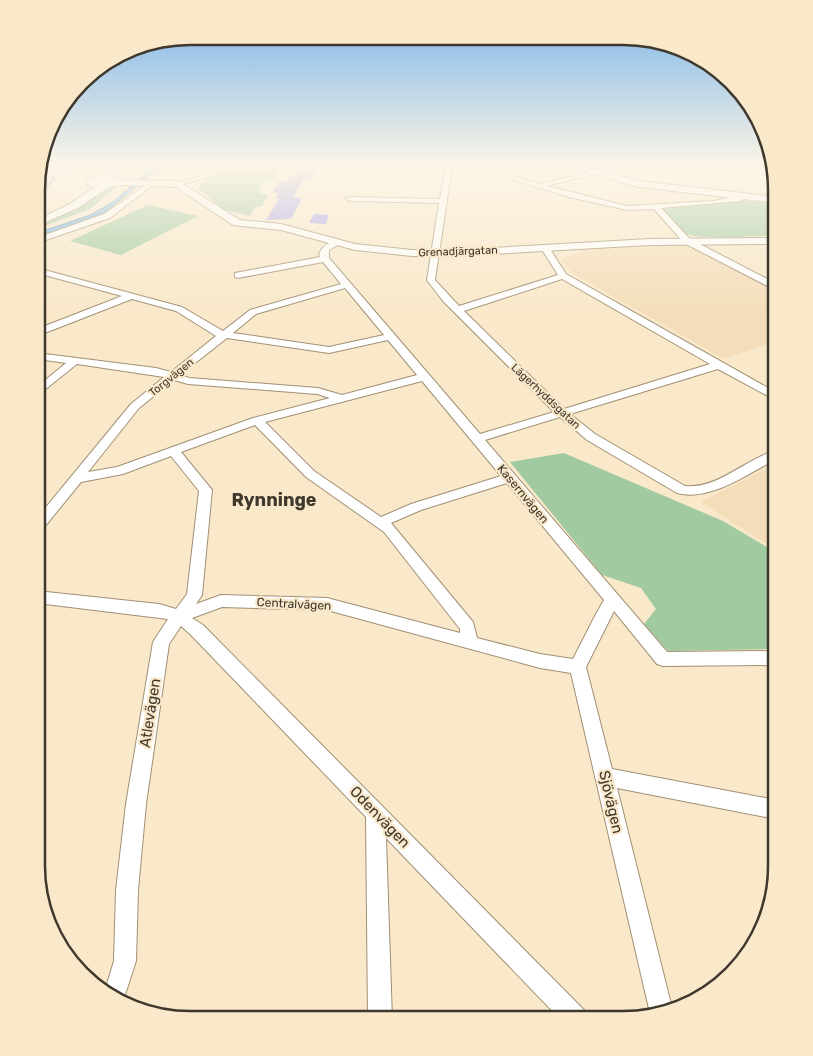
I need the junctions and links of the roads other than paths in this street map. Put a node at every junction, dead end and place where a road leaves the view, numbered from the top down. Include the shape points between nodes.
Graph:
1 (59, 213) edge
2 (110, 213) edge
3 (222, 213) edge
4 (441, 213) edge
5 (662, 213) edge
6 (45, 220) edge
7 (45, 238) edge
8 (687, 241) junction
9 (768, 241) edge
10 (335, 243) junction
11 (545, 248) junction
12 (435, 253) junction
13 (325, 259) junction
14 (45, 272) edge
15 (238, 275) dead end
16 (562, 276) junction
17 (768, 283) edge
18 (346, 284) junction
19 (131, 296) junction
20 (457, 310) junction
21 (45, 330) edge
22 (225, 334) junction
23 (390, 337) junction
24 (45, 357) edge
25 (74, 361) junction
26 (719, 365) junction
27 (172, 376) junction
28 (424, 377) junction
29 (45, 387) edge
30 (768, 393) edge
31 (342, 398) junction
32 (562, 413) junction
33 (257, 420) junction
34 (477, 439) junction
35 (173, 450) junction
36 (768, 458) edge
37 (77, 478) junction
38 (510, 478) junction
39 (704, 489) joint
40 (45, 517) edge
41 (379, 523) junction
42 (45, 598) edge
43 (613, 600) junction
44 (179, 616) junction
45 (470, 642) junction
46 (768, 658) edge
47 (578, 667) junction
48 (606, 777) junction
49 (768, 808) edge
50 (376, 813) junction
51 (115, 991) edge
52 (660, 1006) edge
53 (380, 1011) edge
54 (569, 1011) edge

1 - 6 street
2 - 7 street
3 - 10 street, Grenadjärgatan via 237,223 281,227
4 - 12 street
5 - 8 street
8 - 9 street, Grenadjärgatan
8 - 11 street, Grenadjärgatan
8 - 17 street
10 - 12 street, Grenadjärgatan
10 - 13 street via 325,249
11 - 12 street, Grenadjärgatan
11 - 16 street
12 - 20 street, Lägerhyddsgatan via 431,280
13 - 15 street
13 - 18 street, Kasernvägen
14 - 19 street
16 - 20 street
16 - 26 street
18 - 22 street, Torgvägen via 253,312
18 - 23 street, Kasernvägen
19 - 21 street
19 - 22 street via 179,309 216,332
20 - 32 street, Lägerhyddsgatan
22 - 23 street via 329,350
22 - 27 street, Torgvägen
23 - 28 street, Kasernvägen
24 - 25 street
25 - 27 street via 156,371
25 - 29 street
26 - 30 street
26 - 32 street
27 - 31 street via 188,381 318,391
27 - 37 street, Torgvägen via 135,406
28 - 31 street
28 - 34 street, Kasernvägen
31 - 33 street
32 - 34 street
32 - 39 street, Lägerhyddsgatan via 590,437 682,490 690,493
33 - 35 street
33 - 41 street via 310,474
34 - 38 street, Kasernvägen
35 - 37 street via 118,471
35 - 44 street, Atlevägen via 206,490 194,595
36 - 39 street
37 - 40 street, Torgvägen
38 - 41 street via 409,510
38 - 43 street, Kasernvägen
41 - 45 street via 389,529 468,627
42 - 44 street via 159,610
43 - 46 street, Kasernvägen via 663,659
43 - 47 street via 600,618
44 - 45 street, Centralvägen via 221,602 327,604
44 - 50 street, Odenvägen via 198,630
44 - 51 street, Atlevägen via 161,642 136,804 127,890 125,961
45 - 47 street, Centralvägen via 540,662
47 - 48 street, Sjövägen
48 - 49 street
48 - 52 street, Sjövägen
50 - 53 street
50 - 54 street, Odenvägen

